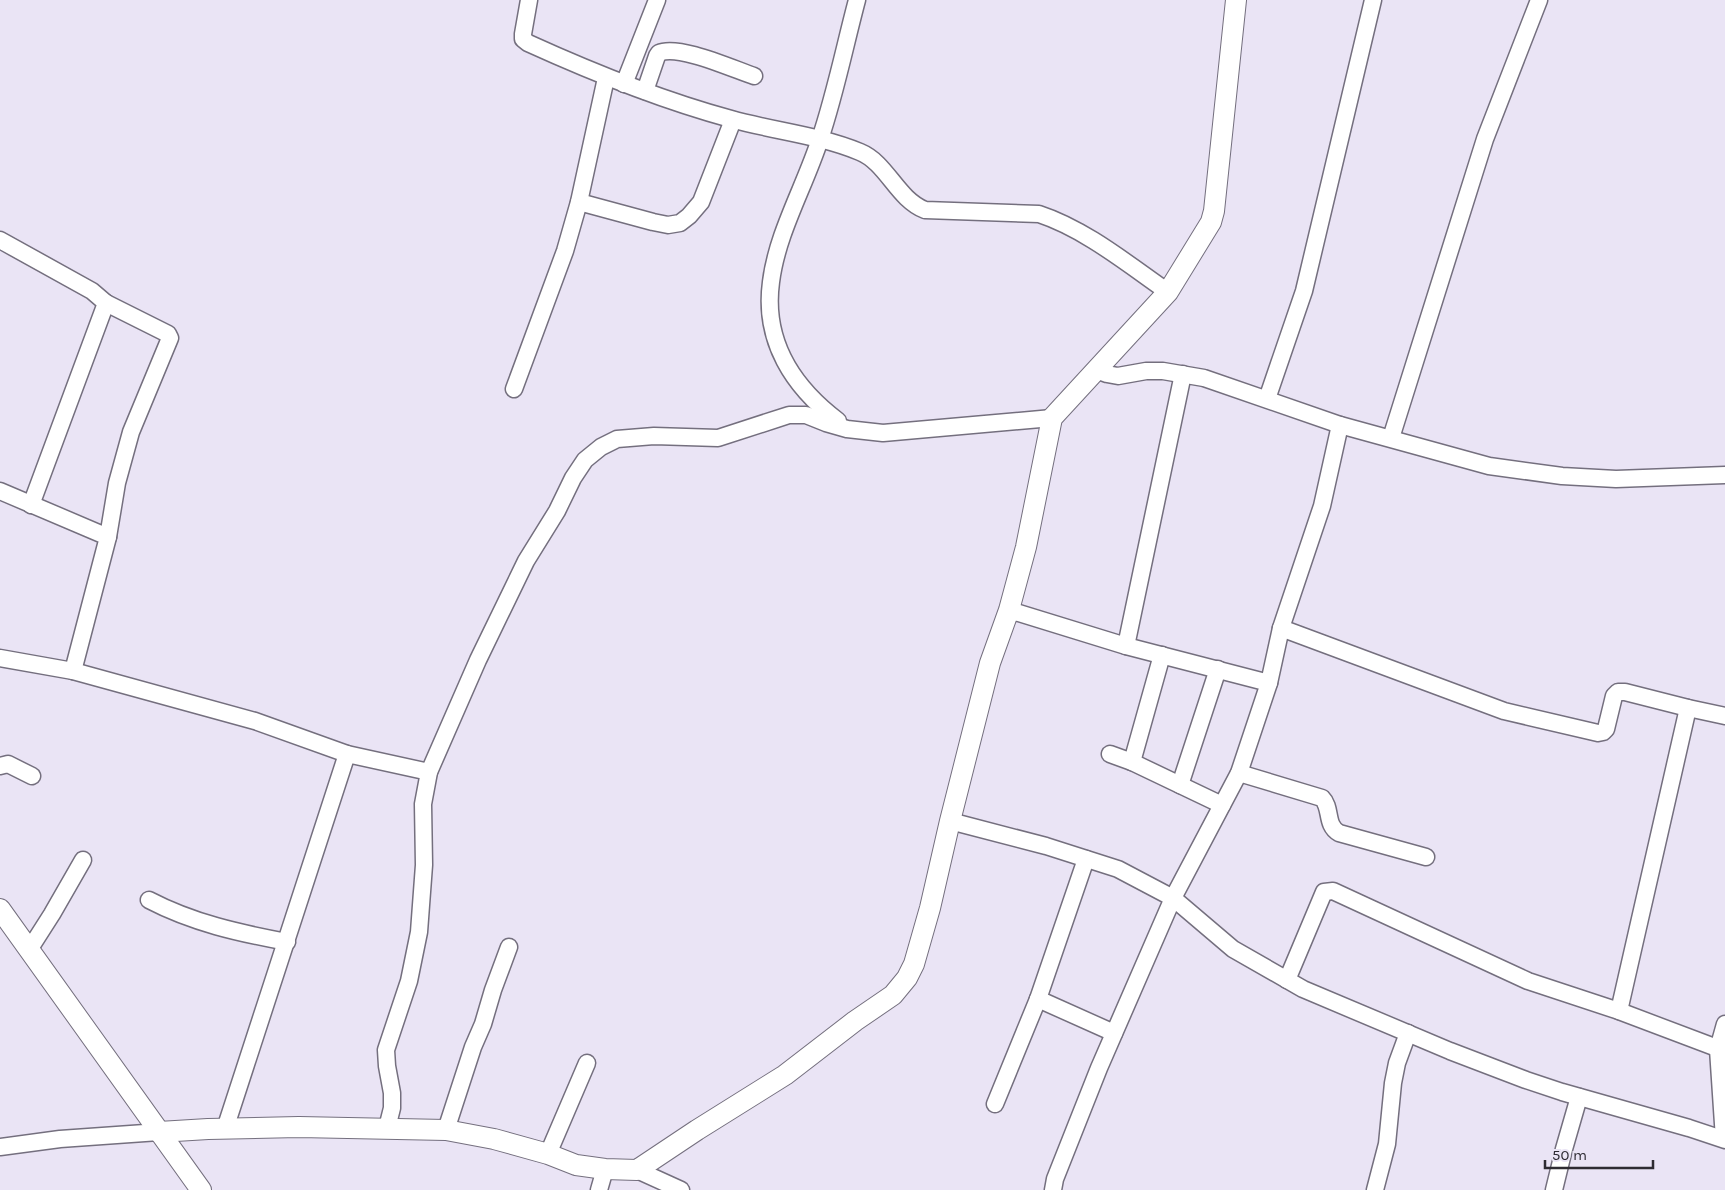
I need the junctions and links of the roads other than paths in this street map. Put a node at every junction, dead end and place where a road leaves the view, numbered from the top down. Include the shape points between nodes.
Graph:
1 (529, 0) edge
2 (657, 0) edge
3 (857, 0) edge
4 (1236, 0) edge
5 (1373, 0) edge
6 (1539, 0) edge
7 (754, 76) dead end
8 (606, 78) junction
9 (624, 84) junction
10 (645, 91) junction
11 (733, 120) junction
12 (820, 138) junction
13 (579, 202) junction
14 (0, 240) edge
15 (1168, 292) junction
16 (106, 303) junction
17 (1096, 370) junction
18 (1183, 374) junction
19 (514, 389) dead end
20 (1267, 399) junction
21 (1052, 418) junction
22 (1340, 425) junction
23 (847, 429) junction
24 (1391, 438) junction
25 (1725, 475) edge
26 (0, 491) edge
27 (31, 505) junction
28 (108, 537) junction
29 (1009, 610) junction
30 (1281, 628) junction
31 (1126, 646) junction
32 (1162, 655) junction
33 (0, 658) edge
34 (1218, 669) junction
35 (73, 671) junction
36 (1269, 682) junction
37 (1688, 708) junction
38 (1725, 716) edge
39 (347, 754) junction
40 (1110, 754) dead end
41 (1132, 762) junction
42 (0, 766) edge
43 (430, 772) junction
44 (1239, 773) junction
45 (32, 776) dead end
46 (1180, 785) junction
47 (1222, 806) junction
48 (950, 822) junction
49 (1426, 857) dead end
50 (1086, 859) junction
51 (83, 860) dead end
52 (1173, 898) junction
53 (149, 900) dead end
54 (0, 909) edge
55 (287, 942) junction
56 (509, 947) dead end
57 (29, 950) junction
58 (1287, 980) junction
59 (1038, 999) junction
60 (1619, 1011) junction
61 (1725, 1024) edge
62 (1114, 1033) junction
63 (1408, 1033) junction
64 (1721, 1050) edge
65 (587, 1063) dead end
66 (1579, 1097) junction
67 (995, 1104) dead end
68 (387, 1128) junction
69 (225, 1129) junction
70 (446, 1130) junction
71 (159, 1132) junction
72 (1724, 1140) edge
73 (0, 1147) edge
74 (548, 1154) junction
75 (605, 1169) junction
76 (637, 1170) junction
77 (201, 1190) edge
78 (599, 1190) edge
79 (681, 1190) edge
80 (1053, 1190) edge
81 (1375, 1190) edge
82 (1554, 1190) edge

1 - 8 street via 523,39
2 - 9 street
3 - 12 street
4 - 15 street via 1214,211 1211,222
5 - 20 street via 1304,291
6 - 24 street via 1485,139
7 - 10 street via 691,54 669,50 657,56
8 - 9 street
8 - 13 street
9 - 10 street
10 - 11 street
11 - 12 street
11 - 13 street via 701,202 680,223 653,222
12 - 15 street via 862,152 918,207 932,211 1039,214 1048,217 1096,243
12 - 23 street via 782,239 771,281 772,326 781,356 798,384
13 - 19 street via 565,251
14 - 16 street via 92,291
15 - 17 street
16 - 27 street
16 - 28 street via 168,334 170,338 131,432 117,483
17 - 18 street via 1118,376 1164,371
17 - 21 street
18 - 20 street
18 - 31 street
20 - 22 street
21 - 23 street via 883,433
21 - 29 street via 1026,547
22 - 24 street
22 - 30 street via 1322,506
23 - 43 street via 806,415 788,415 718,438 638,437 617,439 600,447 585,460 573,478 526,561 478,660
24 - 25 street via 1489,466 1562,476 1616,479
26 - 27 street
27 - 28 street
28 - 35 street
29 - 31 street
29 - 48 street via 990,663
30 - 36 street
30 - 37 street via 1504,711 1598,732 1606,729 1614,696 1618,692
31 - 32 street
32 - 34 street
32 - 41 street
33 - 35 street
34 - 36 street
34 - 46 street
35 - 39 street via 255,721
36 - 44 street
37 - 38 street
37 - 60 street
39 - 43 street
39 - 55 street
40 - 41 street
41 - 46 street
42 - 45 street via 8,764
43 - 68 street via 423,804 424,865 419,932 409,981 386,1050 392,1093
44 - 47 street
44 - 49 street via 1322,798 1330,823 1339,833
46 - 47 street
47 - 52 street
48 - 50 street
48 - 76 street via 918,951 900,987 785,1075
50 - 52 street via 1118,869
50 - 59 street
51 - 57 street
52 - 58 street via 1233,948
52 - 62 street
53 - 55 street via 172,912 223,929
54 - 57 street
55 - 69 street
56 - 70 street
57 - 71 street
58 - 60 street via 1324,892 1334,890 1528,981
58 - 63 street
59 - 62 street
59 - 67 street
60 - 64 street
61 - 64 street
62 - 80 street
63 - 66 street via 1526,1080
63 - 81 street via 1397,1063 1387,1144
64 - 72 street
65 - 74 street
66 - 72 street
66 - 82 street
68 - 69 street
68 - 70 street
69 - 71 street
70 - 74 street
71 - 73 street
71 - 77 street
74 - 75 street via 576,1165
75 - 76 street
75 - 78 street
76 - 79 street

